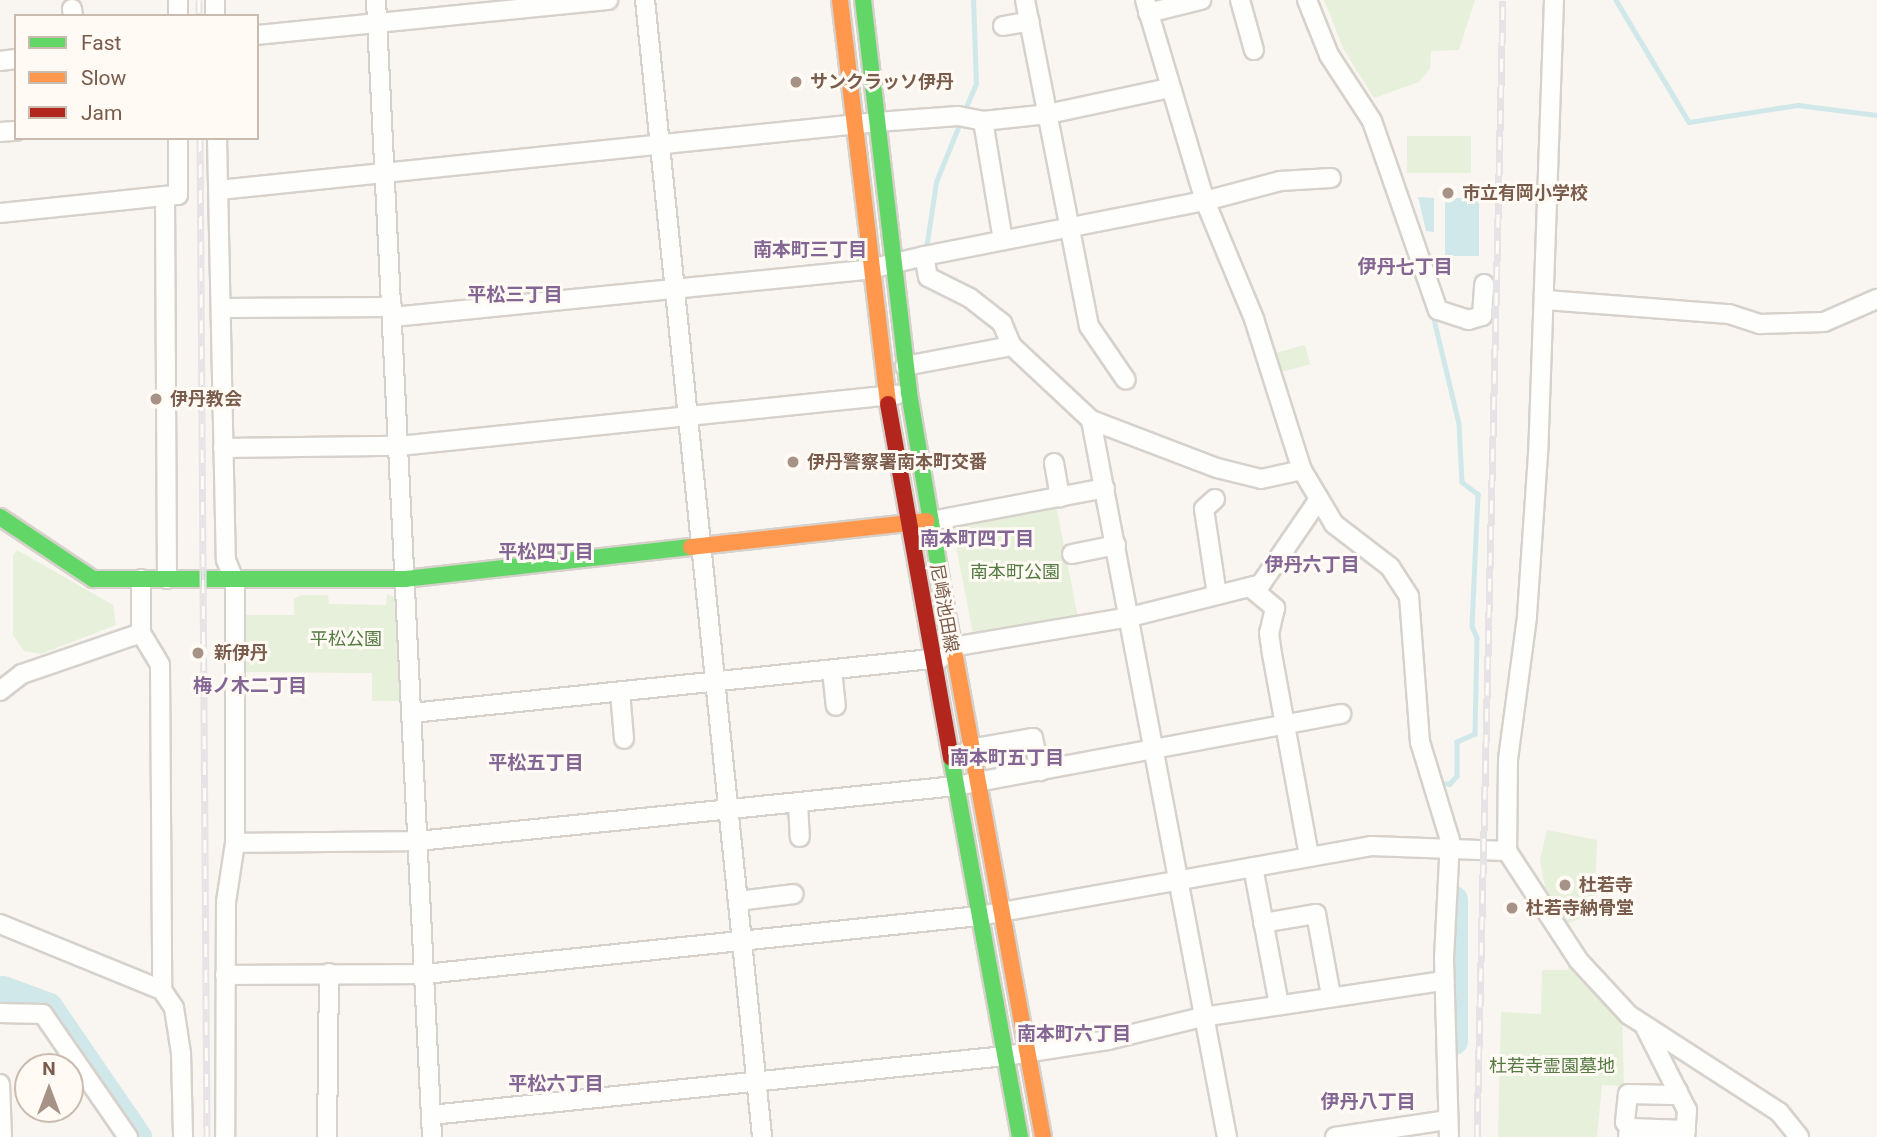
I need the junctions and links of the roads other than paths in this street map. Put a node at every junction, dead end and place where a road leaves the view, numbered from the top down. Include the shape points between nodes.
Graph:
1 (376, 0) edge
2 (608, 0) edge
3 (645, 0) edge
4 (840, 0) edge
5 (863, 0) edge
6 (1024, 0) edge
7 (1201, 0) edge
8 (1240, 0) edge
9 (1307, 0) edge
10 (1554, 0) edge
11 (1146, 6) edge
12 (1030, 21) junction
13 (378, 23) junction
14 (1003, 26) dead end
15 (259, 35) edge
16 (1254, 50) dead end
17 (1170, 88) junction
18 (1048, 114) junction
19 (983, 121) junction
20 (877, 122) junction
21 (852, 125) junction
22 (178, 140) edge
23 (217, 140) edge
24 (658, 145) junction
25 (386, 172) junction
26 (1331, 178) dead end
27 (219, 190) junction
28 (165, 196) junction
29 (1205, 201) junction
30 (0, 213) edge
31 (1069, 229) junction
32 (1003, 240) junction
33 (924, 256) junction
34 (892, 261) junction
35 (870, 269) junction
36 (1484, 284) dead end
37 (676, 291) junction
38 (1877, 299) edge
39 (1546, 300) junction
40 (221, 308) junction
41 (392, 312) junction
42 (1012, 346) junction
43 (905, 366) junction
44 (1126, 380) dead end
45 (909, 393) junction
46 (886, 396) junction
47 (690, 418) junction
48 (1090, 420) junction
49 (398, 446) junction
50 (223, 448) junction
51 (1054, 463) dead end
52 (1302, 470) junction
53 (1105, 488) junction
54 (1060, 497) junction
55 (1214, 499) dead end
56 (1318, 499) junction
57 (0, 517) edge
58 (931, 521) junction
59 (909, 524) junction
60 (1116, 545) junction
61 (701, 550) junction
62 (1072, 554) dead end
63 (141, 579) junction
64 (167, 579) junction
65 (405, 579) junction
66 (235, 582) junction
67 (1250, 587) junction
68 (1217, 595) junction
69 (1130, 617) junction
70 (141, 633) junction
71 (953, 651) junction
72 (933, 659) junction
73 (832, 670) junction
74 (715, 682) junction
75 (0, 691) edge
76 (620, 692) junction
77 (836, 706) dead end
78 (412, 713) junction
79 (1341, 714) dead end
80 (1286, 726) junction
81 (624, 739) dead end
82 (970, 749) junction
83 (1154, 751) junction
84 (1040, 771) junction
85 (975, 783) junction
86 (956, 786) junction
87 (798, 803) junction
88 (729, 811) junction
89 (800, 837) dead end
90 (418, 841) junction
91 (235, 844) junction
92 (1448, 850) junction
93 (1507, 851) junction
94 (1309, 856) junction
95 (1253, 867) junction
96 (1177, 881) junction
97 (794, 894) dead end
98 (738, 901) junction
99 (1001, 912) junction
100 (979, 916) junction
101 (1264, 923) junction
102 (0, 924) edge
103 (742, 941) junction
104 (329, 973) junction
105 (425, 974) junction
106 (225, 975) junction
107 (1444, 981) junction
108 (162, 990) junction
109 (1331, 996) junction
110 (1279, 1004) junction
111 (0, 1013) edge
112 (1202, 1017) junction
113 (1646, 1029) junction
114 (1028, 1052) junction
115 (1005, 1056) junction
116 (755, 1082) junction
117 (0, 1084) edge
118 (1678, 1091) junction
119 (431, 1115) junction
120 (1448, 1128) edge
121 (1629, 1132) edge
122 (1686, 1133) edge
123 (2, 1137) edge
124 (128, 1137) edge
125 (183, 1137) edge
126 (225, 1137) edge
127 (327, 1137) edge
128 (432, 1137) edge
129 (762, 1137) edge
130 (1020, 1137) edge
131 (1042, 1137) edge
132 (1227, 1137) edge
133 (1335, 1137) edge
134 (1800, 1137) edge

1 - 13 street
2 - 13 street
3 - 24 street
4 - 21 main road, 尼崎池田線
5 - 20 main road, 尼崎池田線
6 - 12 street
7 - 11 street
8 - 16 street
9 - 36 street via 1329,55 1372,121 1438,310 1468,320 1482,316
10 - 39 street
11 - 17 street
12 - 14 street
12 - 18 street
13 - 15 street
13 - 25 street
17 - 18 street
17 - 29 street
18 - 19 street
18 - 31 street
19 - 20 street via 958,116
19 - 32 street
20 - 21 street
20 - 34 main road, 尼崎池田線
21 - 24 street
21 - 35 main road, 尼崎池田線
22 - 28 street via 178,195
23 - 27 street
24 - 25 street
24 - 37 street
25 - 27 street
25 - 41 street
26 - 29 street via 1280,181
27 - 40 street
28 - 30 street
28 - 64 street
29 - 31 street
29 - 52 street via 1254,319
31 - 32 street
31 - 44 street via 1089,326
32 - 33 street
33 - 34 street
33 - 42 street via 928,277 970,298 1002,323
34 - 35 street
34 - 43 main road, 尼崎池田線
35 - 37 street
35 - 46 main road, 尼崎池田線
37 - 41 street
37 - 47 street
38 - 39 street via 1824,322 1760,324 1729,314
39 - 93 street via 1527,617 1508,760
40 - 41 street
40 - 50 street
41 - 49 street
42 - 43 street
42 - 48 street
43 - 45 main road, 尼崎池田線
45 - 46 street
45 - 58 main road, 尼崎池田線
46 - 47 street
46 - 59 main road, 尼崎池田線
47 - 49 street
47 - 61 street
48 - 52 street via 1261,480
48 - 53 street
49 - 50 street
49 - 65 street
50 - 66 street via 226,560
51 - 54 street
52 - 56 street
53 - 54 street
53 - 60 street
54 - 58 street
55 - 68 street via 1204,509
56 - 67 street via 1261,584
56 - 92 street via 1334,524 1390,567 1409,596 1419,742 1450,840
57 - 63 main road via 93,579
58 - 59 main road
58 - 71 main road, 尼崎池田線
59 - 61 main road
59 - 72 main road, 尼崎池田線
60 - 62 street
60 - 69 street
61 - 65 main road
61 - 74 street
63 - 64 main road
63 - 70 street
64 - 66 main road
65 - 66 main road
65 - 78 street
66 - 91 street
67 - 68 street
67 - 80 street via 1275,607 1269,633
68 - 69 street
69 - 71 street
69 - 83 street
70 - 75 street via 22,674
70 - 108 street via 160,665
71 - 72 street
71 - 82 main road, 尼崎池田線
72 - 73 street
72 - 86 main road, 尼崎池田線
73 - 74 street
73 - 77 street
74 - 76 street
74 - 88 street
76 - 78 street
76 - 81 street
78 - 90 street
79 - 80 street
80 - 83 street
80 - 94 street
82 - 84 street via 1033,738
82 - 85 main road, 尼崎池田線
83 - 84 street
83 - 96 street
84 - 85 street
85 - 86 street
85 - 99 main road, 尼崎池田線
86 - 87 street
86 - 100 main road, 尼崎池田線
87 - 88 street
87 - 89 street
88 - 90 street
88 - 98 street
90 - 91 street
90 - 105 street
91 - 106 street via 226,902
92 - 93 street
92 - 94 street via 1371,846
92 - 107 street
93 - 113 street via 1579,961
94 - 95 street
95 - 96 street
95 - 101 street
96 - 99 street
96 - 112 street
97 - 98 street
98 - 103 street
99 - 100 street
99 - 114 main road, 尼崎池田線
100 - 103 street
100 - 115 main road, 尼崎池田線
101 - 109 street via 1316,914
101 - 110 street
102 - 108 street
103 - 105 street
103 - 116 street
104 - 105 street
104 - 106 street
104 - 127 street
105 - 119 street
106 - 126 street
107 - 109 street
107 - 120 street
108 - 125 street via 174,1008 181,1053
109 - 110 street
110 - 112 street
111 - 124 street via 44,1014
112 - 114 street via 1108,1040
112 - 132 street
113 - 118 street
113 - 134 street via 1779,1112
114 - 115 street
114 - 131 main road, 尼崎池田線
115 - 116 street
115 - 130 main road, 尼崎池田線
116 - 119 street
116 - 129 street
117 - 123 street
118 - 121 street via 1671,1095 1628,1094 1625,1122
118 - 122 street via 1687,1110
119 - 128 street
120 - 133 street
121 - 122 street

